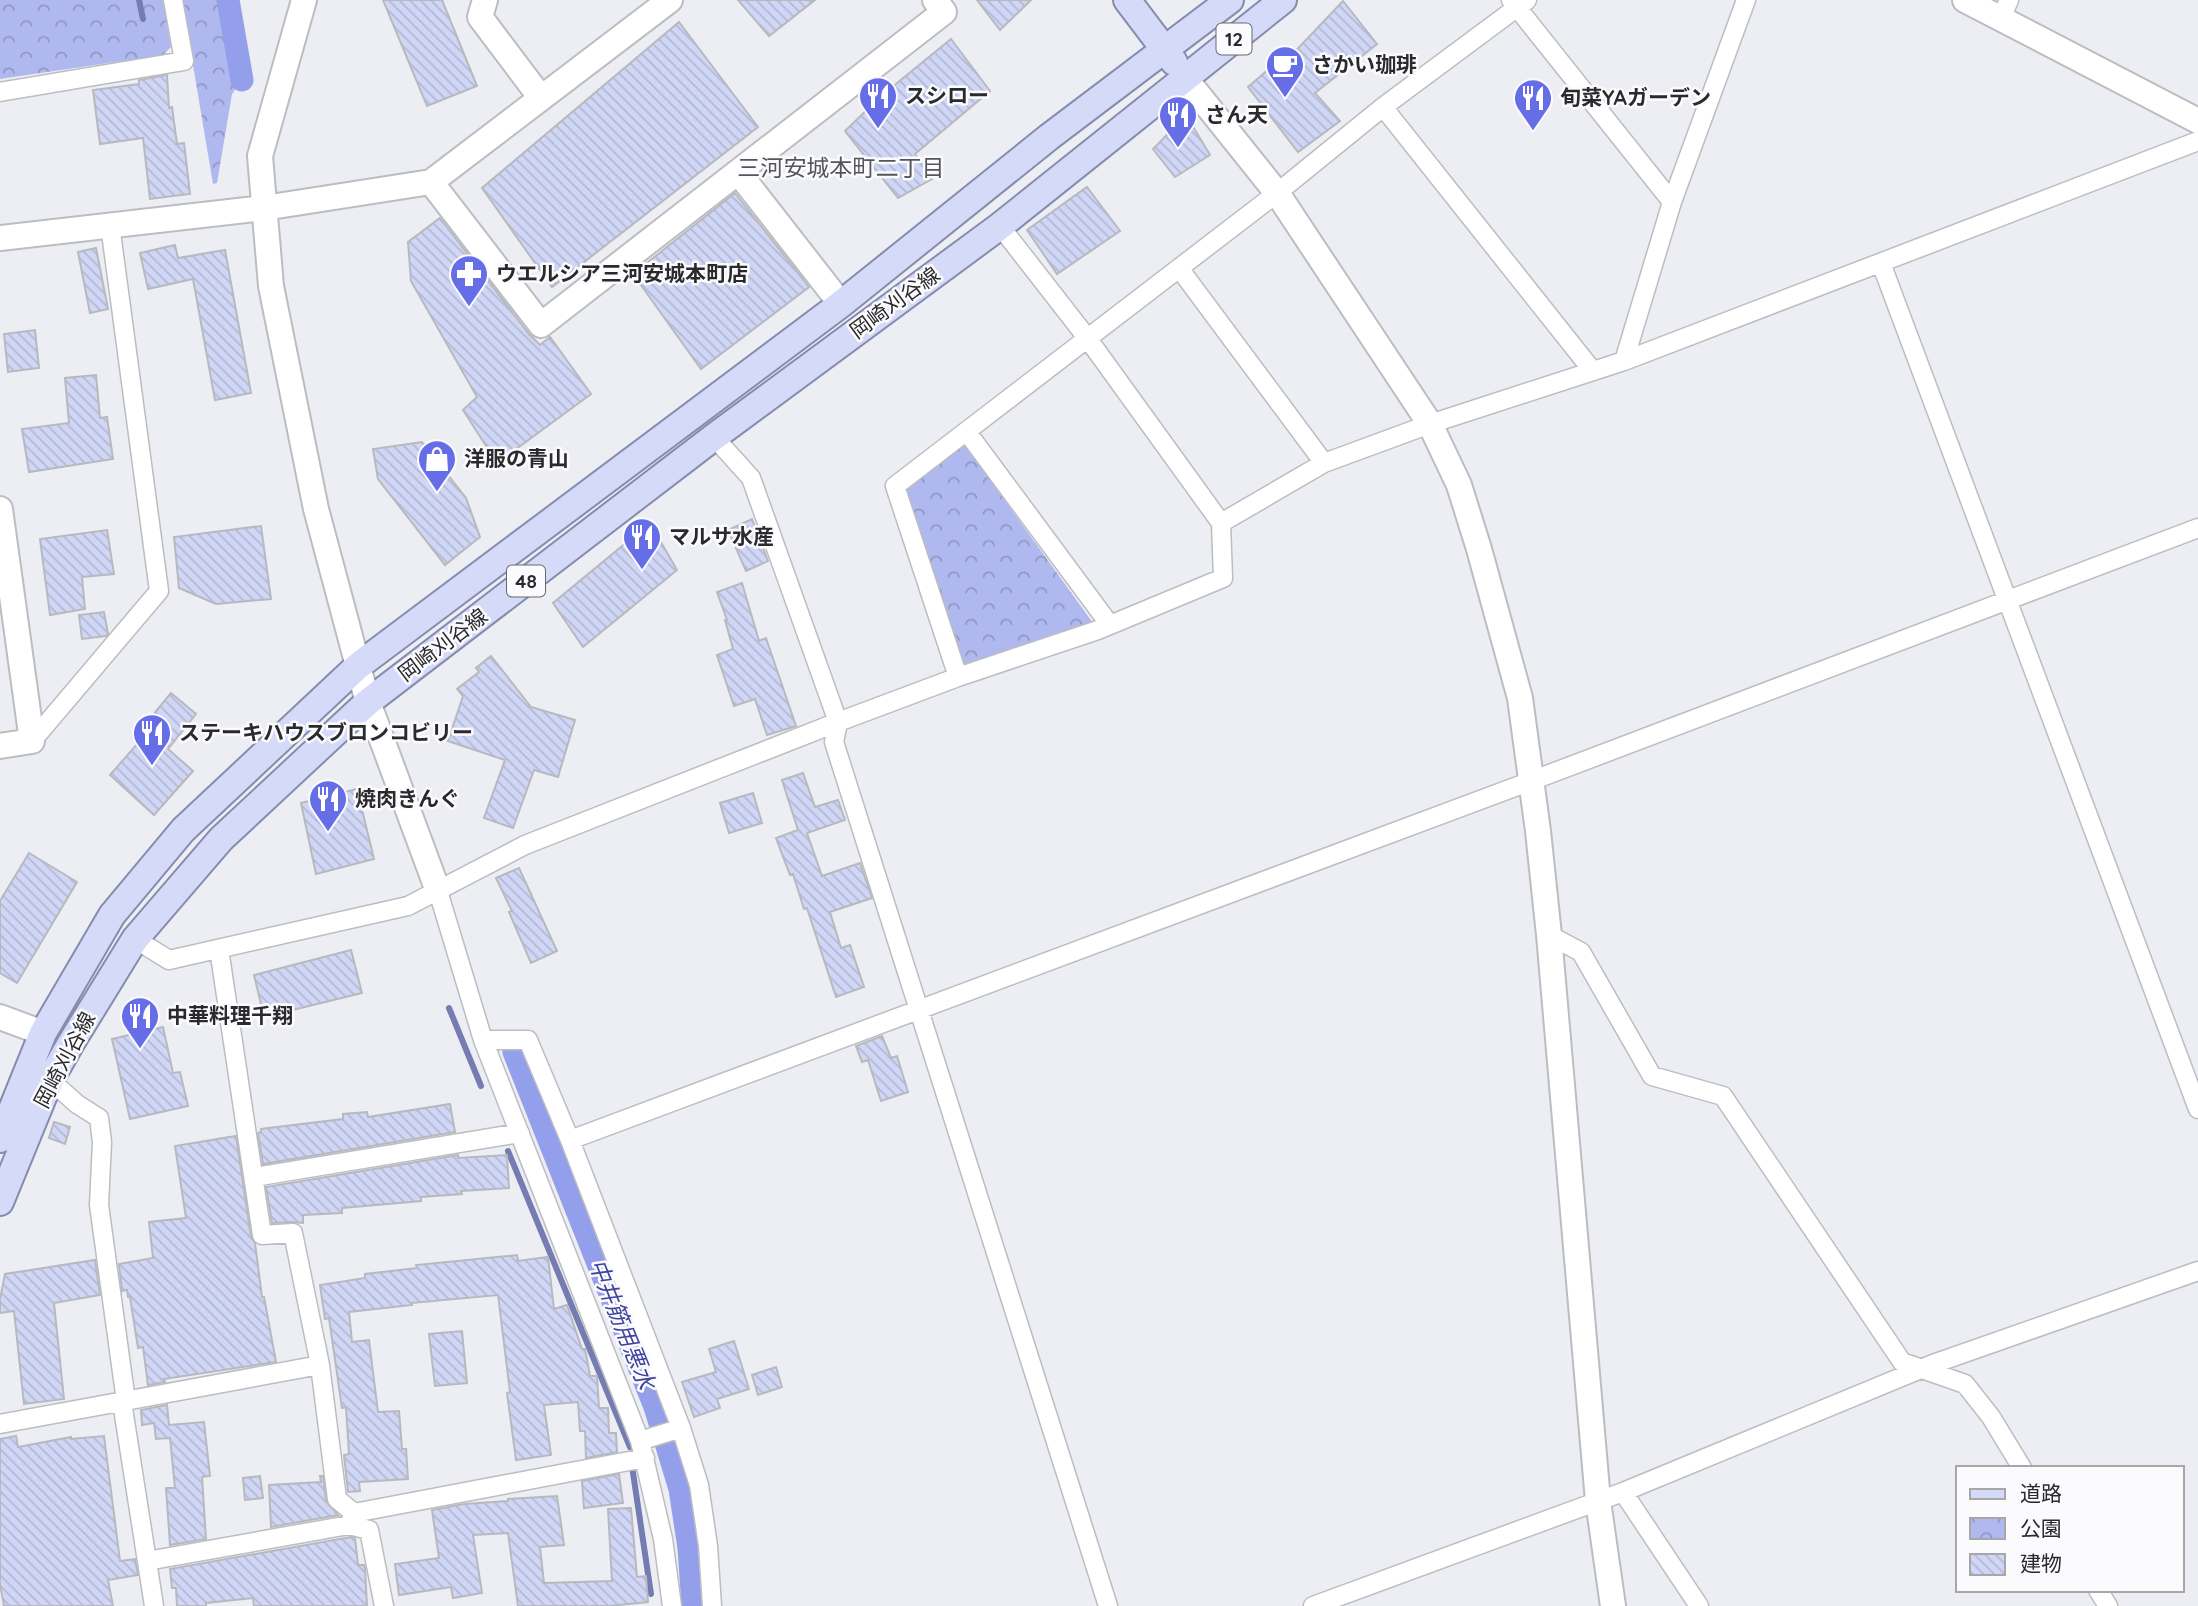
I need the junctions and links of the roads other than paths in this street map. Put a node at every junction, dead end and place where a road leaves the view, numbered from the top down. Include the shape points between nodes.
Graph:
1 (173, 0) edge
2 (304, 0) edge
3 (485, 0) edge
4 (670, 0) edge
5 (935, 0) edge
6 (1127, 0) edge
7 (1230, 0) edge
8 (1283, 0) edge
9 (1746, 0) edge
10 (1965, 0) edge
11 (1518, 3) edge
12 (2005, 9) edge
13 (1165, 48) junction
14 (1185, 78) junction
15 (0, 92) edge
16 (541, 98) junction
17 (1382, 107) junction
18 (2198, 121) edge
19 (2198, 141) edge
20 (738, 172) junction
21 (430, 182) junction
22 (1277, 193) junction
23 (1672, 202) junction
24 (264, 208) junction
25 (110, 225) junction
26 (1000, 226) junction
27 (0, 238) edge
28 (1881, 263) junction
29 (1179, 268) junction
30 (841, 304) junction
31 (1088, 339) junction
32 (1624, 361) junction
33 (1592, 370) junction
34 (1430, 424) junction
35 (967, 432) junction
36 (714, 437) junction
37 (1324, 463) junction
38 (0, 509) edge
39 (1221, 523) junction
40 (2198, 527) edge
41 (2007, 600) junction
42 (1110, 625) junction
43 (358, 666) junction
44 (958, 677) junction
45 (368, 702) junction
46 (838, 722) junction
47 (32, 741) junction
48 (0, 747) edge
49 (1531, 781) junction
50 (438, 891) junction
51 (1549, 935) junction
52 (135, 939) junction
53 (219, 949) junction
54 (918, 1009) junction
55 (0, 1017) edge
56 (43, 1033) junction
57 (483, 1040) junction
58 (50, 1080) junction
59 (2198, 1109) edge
60 (520, 1133) junction
61 (0, 1139) edge
62 (570, 1140) junction
63 (254, 1177) junction
64 (0, 1202) edge
65 (2198, 1271) edge
66 (320, 1365) junction
67 (1924, 1368) junction
68 (122, 1402) junction
69 (0, 1424) edge
70 (681, 1428) junction
71 (643, 1449) junction
72 (2021, 1466) edge
73 (1623, 1492) junction
74 (1598, 1501) junction
75 (351, 1519) junction
76 (147, 1561) junction
77 (154, 1606) edge
78 (384, 1606) edge
79 (673, 1606) edge
80 (712, 1606) edge
81 (1108, 1606) edge
82 (1313, 1606) edge
83 (1612, 1606) edge
84 (1699, 1606) edge

1 - 15 street via 184,61
2 - 24 street via 260,156
3 - 16 street via 480,17
4 - 16 street
5 - 20 street via 944,12
6 - 13 main road
7 - 13 main road, 12
8 - 14 main road, 12
9 - 23 street
10 - 12 street
11 - 17 street
11 - 23 street
12 - 18 street
13 - 14 main road
13 - 30 main road, 岡崎刈谷線 / 48
14 - 22 street
14 - 26 main road, 岡崎刈谷線 / 48
16 - 21 street
17 - 22 street
17 - 33 street
19 - 28 street
20 - 21 street via 541,325
20 - 30 street
21 - 24 street
22 - 29 street
22 - 34 street
23 - 32 street
24 - 25 street
24 - 43 street via 271,286 316,509
25 - 27 street
25 - 47 street via 159,591
26 - 31 street
26 - 36 main road, 岡崎刈谷線 / 48
28 - 32 street
28 - 41 street
29 - 31 street
29 - 37 street
30 - 43 main road, 岡崎刈谷線 / 48
31 - 35 street
31 - 39 street
32 - 33 street
33 - 34 street
34 - 37 street
34 - 49 street via 1458,485 1479,549 1520,698
35 - 42 street
35 - 44 street via 895,486
36 - 45 main road, 岡崎刈谷線 / 48
36 - 46 street via 751,478
37 - 39 street
38 - 47 street
39 - 42 street via 1223,578
40 - 41 street
41 - 49 street
41 - 59 street
42 - 44 street
43 - 45 street
43 - 56 main road, 岡崎刈谷線 / 48 via 183,830 112,915
44 - 46 street
45 - 50 street
45 - 52 main road, 岡崎刈谷線 / 48 via 221,839
46 - 50 street via 525,845
46 - 54 street via 834,742
47 - 48 street
49 - 51 street
49 - 54 street
50 - 53 street via 408,906
50 - 57 street
51 - 67 street via 1581,952 1652,1076 1723,1096 1902,1362
51 - 74 street
52 - 53 street via 169,960
52 - 58 main road, 岡崎刈谷線 / 48
53 - 63 street
54 - 62 street
54 - 81 street
55 - 56 street
56 - 61 main road, 岡崎刈谷線 / 48
57 - 60 street
57 - 62 street via 528,1040
58 - 64 main road, 岡崎刈谷線 / 48
58 - 68 street via 99,1118 99,1205 125,1394
60 - 63 street
60 - 71 street
62 - 70 street
63 - 66 street via 262,1235 293,1233
65 - 67 street
66 - 68 street
66 - 75 street via 337,1499
67 - 72 street via 1965,1384
67 - 73 street
68 - 69 street
68 - 76 street
70 - 71 street
70 - 80 street via 699,1485
71 - 75 street
71 - 79 street
73 - 74 street
73 - 84 street
74 - 82 street
74 - 83 street
75 - 76 street
75 - 78 street via 369,1530
76 - 77 street

